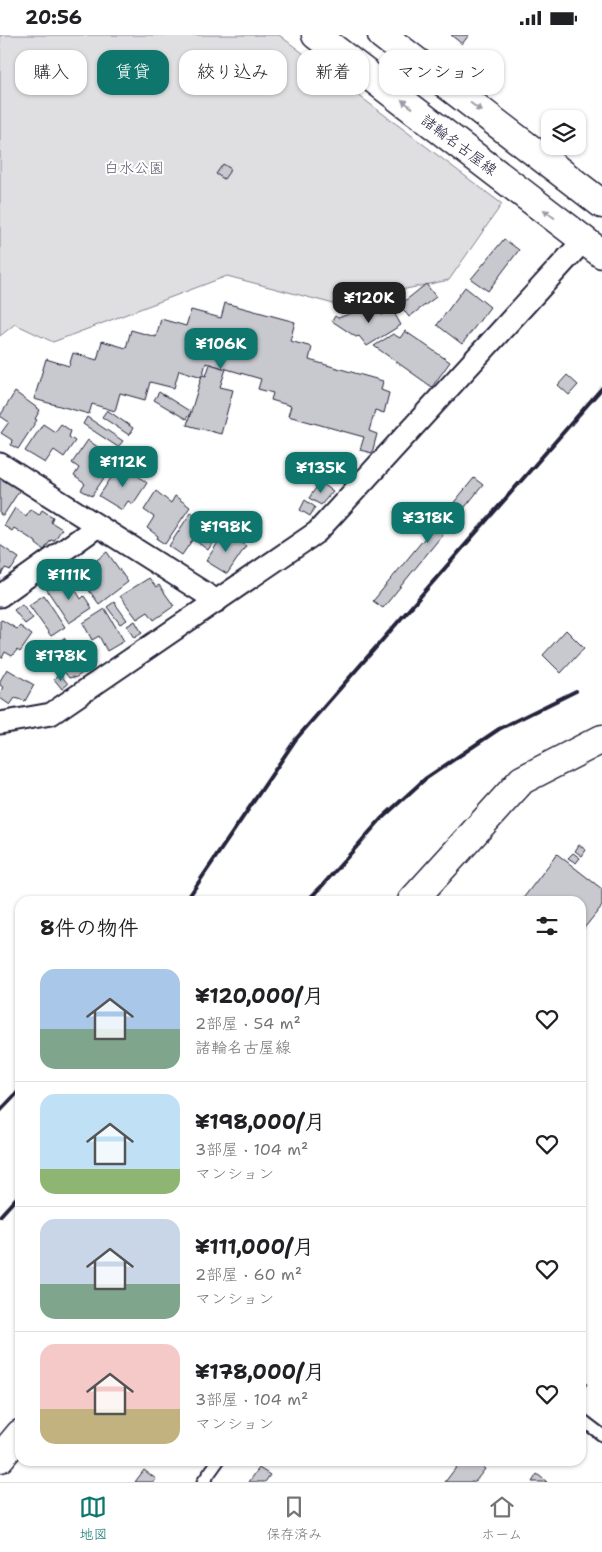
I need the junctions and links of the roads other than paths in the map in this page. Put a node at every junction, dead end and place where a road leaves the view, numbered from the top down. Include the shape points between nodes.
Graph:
1 (316, 35) edge
2 (382, 35) edge
3 (602, 204) edge
4 (593, 247) edge
5 (0, 464) edge
6 (98, 526) junction
7 (0, 596) edge
8 (217, 601) junction
9 (0, 723) edge
10 (602, 739) edge
11 (417, 896) edge
12 (586, 1423) edge
13 (602, 1435) edge
14 (15, 1440) edge
15 (0, 1458) edge
16 (214, 1466) edge
17 (203, 1482) edge

4 -> 1 main road, 諸輪名古屋線
2 -> 3 main road
4 - 8 street via 317,532
5 - 6 street
6 - 7 street
6 - 8 street
8 - 9 street via 50,714
10 - 11 main road via 522,780
12 - 13 lane
14 - 15 main road
16 - 17 lane

